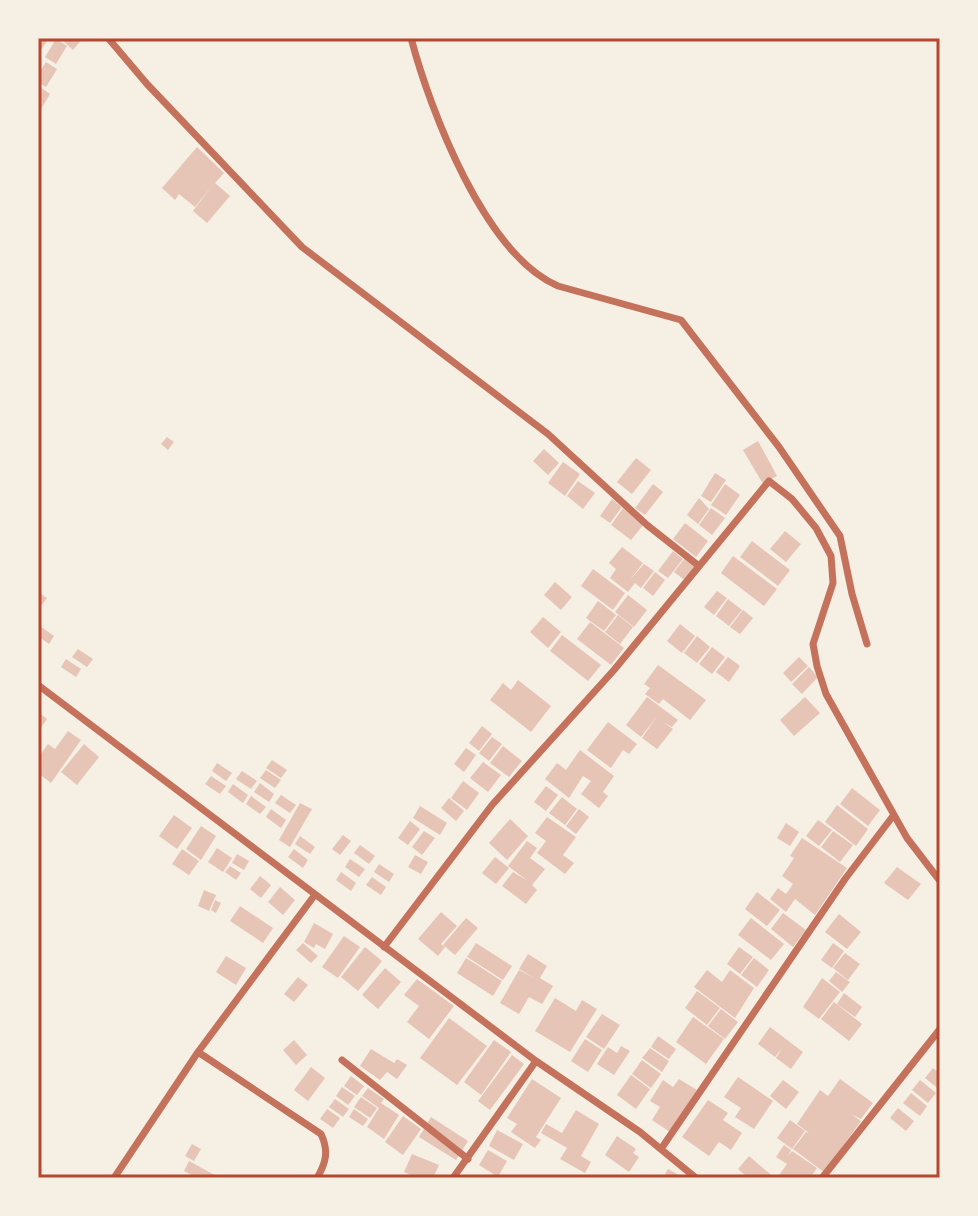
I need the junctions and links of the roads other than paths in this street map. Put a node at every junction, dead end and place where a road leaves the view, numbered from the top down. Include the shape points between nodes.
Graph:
1 (108, 38) edge
2 (411, 38) edge
3 (699, 566) junction
4 (867, 644) dead end
5 (38, 685) edge
6 (893, 816) junction
7 (940, 881) edge
8 (314, 896) junction
9 (384, 947) junction
10 (940, 1029) edge
11 (198, 1052) junction
12 (342, 1060) dead end
13 (536, 1061) junction
14 (661, 1149) junction
15 (468, 1159) junction
16 (114, 1178) edge
17 (317, 1178) edge
18 (453, 1178) edge
19 (696, 1178) edge
20 (822, 1178) edge

1 - 3 street via 302,247 548,434
2 - 4 street via 426,90 467,184 519,258 558,286 681,320 779,447 840,536
3 - 6 street via 769,481 816,528 834,572 813,640 817,666 826,694
3 - 9 street via 492,805
5 - 8 street
6 - 7 street
6 - 14 street
8 - 9 street
8 - 11 street
9 - 13 street
10 - 20 street
11 - 16 street
11 - 17 street via 321,1134 326,1158
12 - 15 street
13 - 14 street
13 - 15 street
14 - 19 street
15 - 18 street

